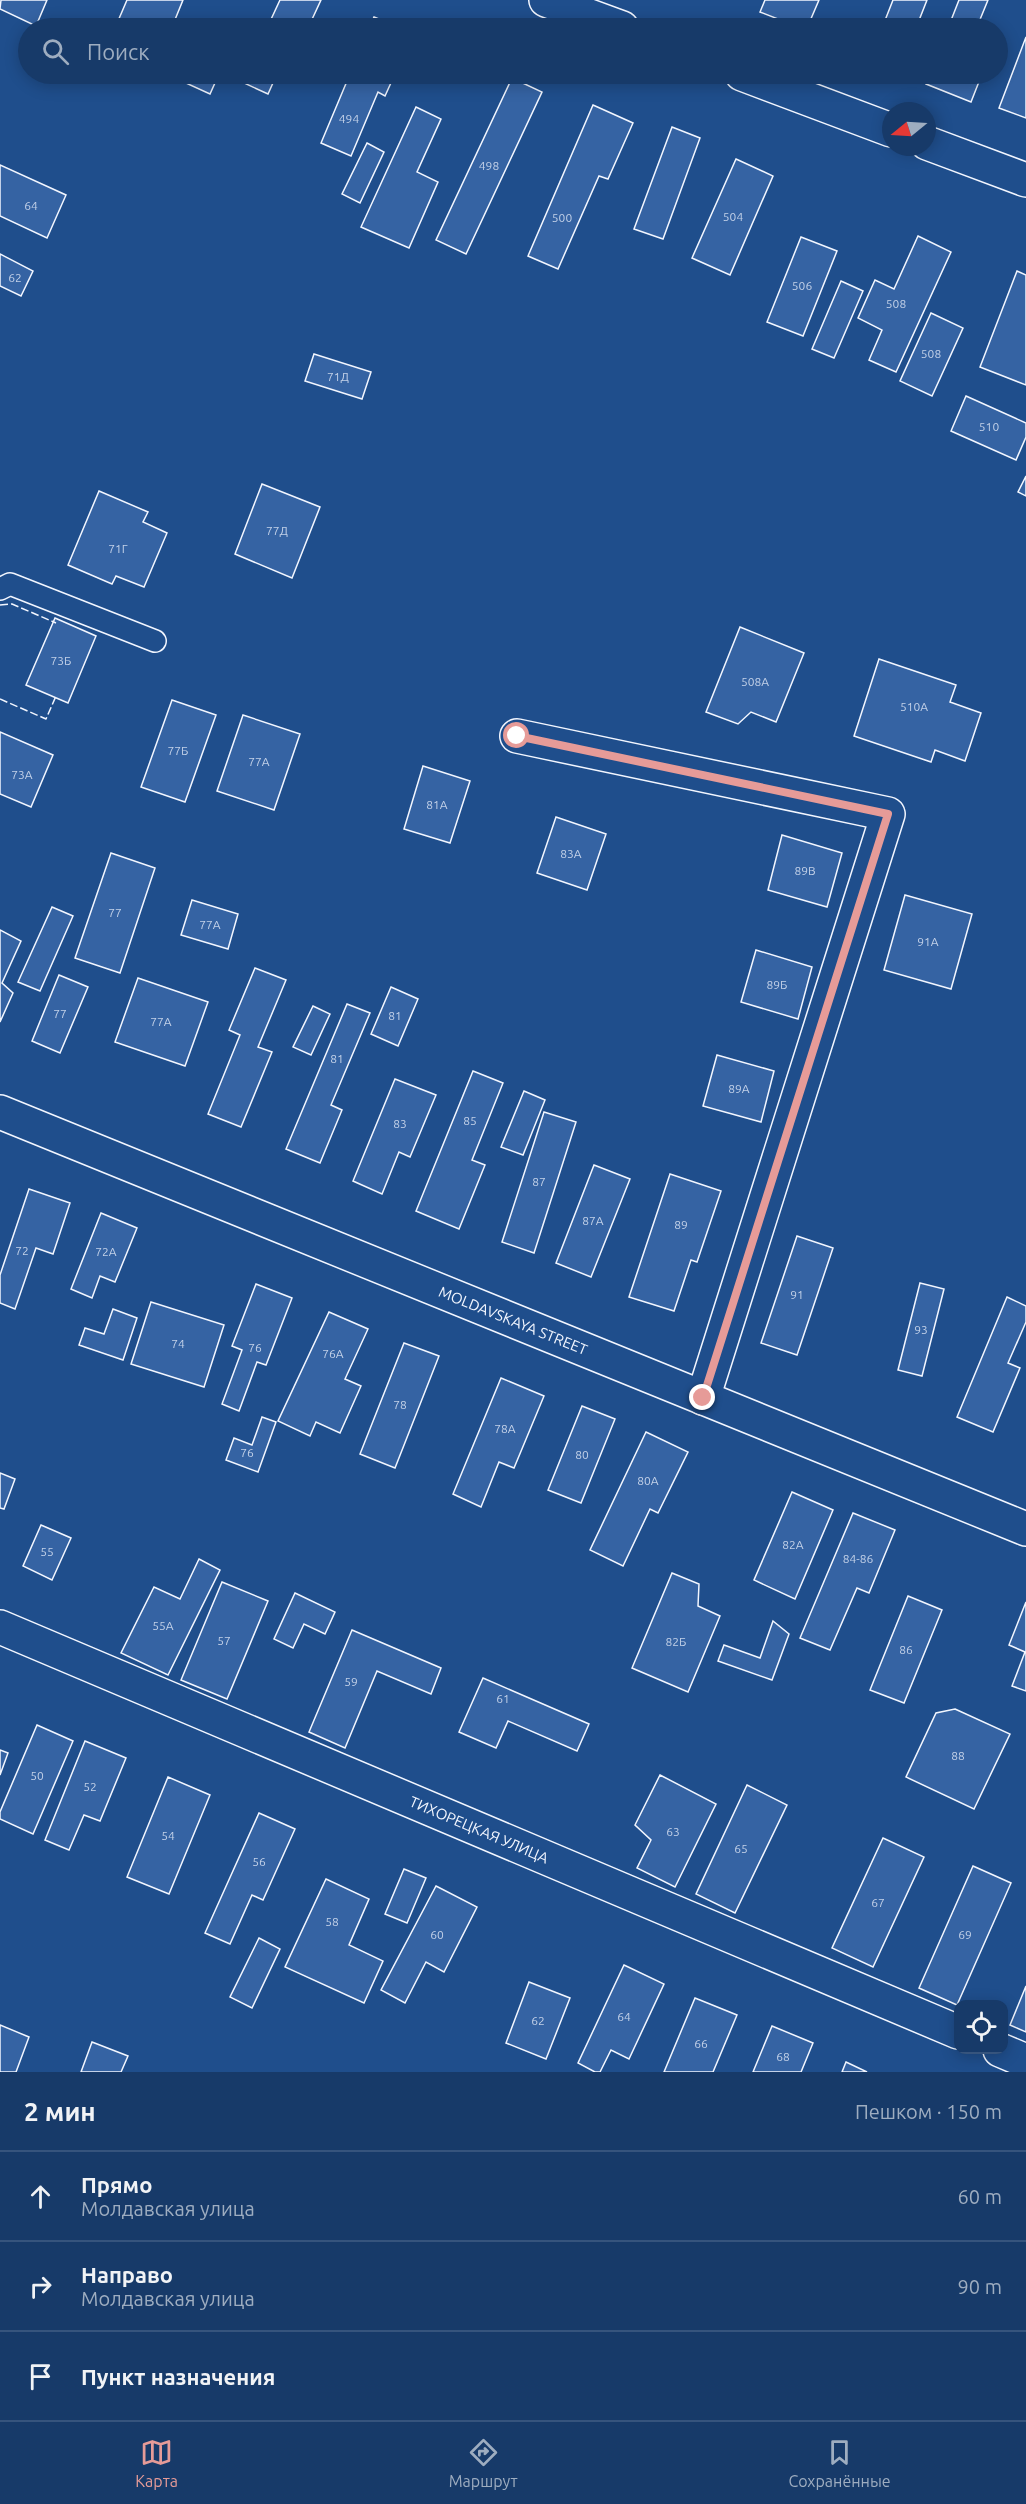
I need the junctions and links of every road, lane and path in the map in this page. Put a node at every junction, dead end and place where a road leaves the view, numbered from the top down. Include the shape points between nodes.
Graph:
1 (546, 0) edge
2 (595, 18) edge
3 (769, 84) edge
4 (882, 127) edge
5 (936, 146) edge
6 (1026, 180) edge
7 (0, 589) edge
8 (155, 641) dead end
9 (517, 736) dead end
10 (0, 1112) edge
11 (703, 1398) junction
12 (1026, 1529) edge
13 (0, 1627) edge
14 (954, 2030) edge
15 (1008, 2053) edge
16 (1026, 2061) edge

1 - 2 street
3 - 4 street
5 - 6 street
7 - 8 lane via 10,584
9 - 11 street via 888,814
10 - 11 street, MOLDAVSKAYA STREET
11 - 12 street, MOLDAVSKAYA STREET
13 - 14 street, ТИХОРЕЦКАЯ УЛИЦА
15 - 16 street

